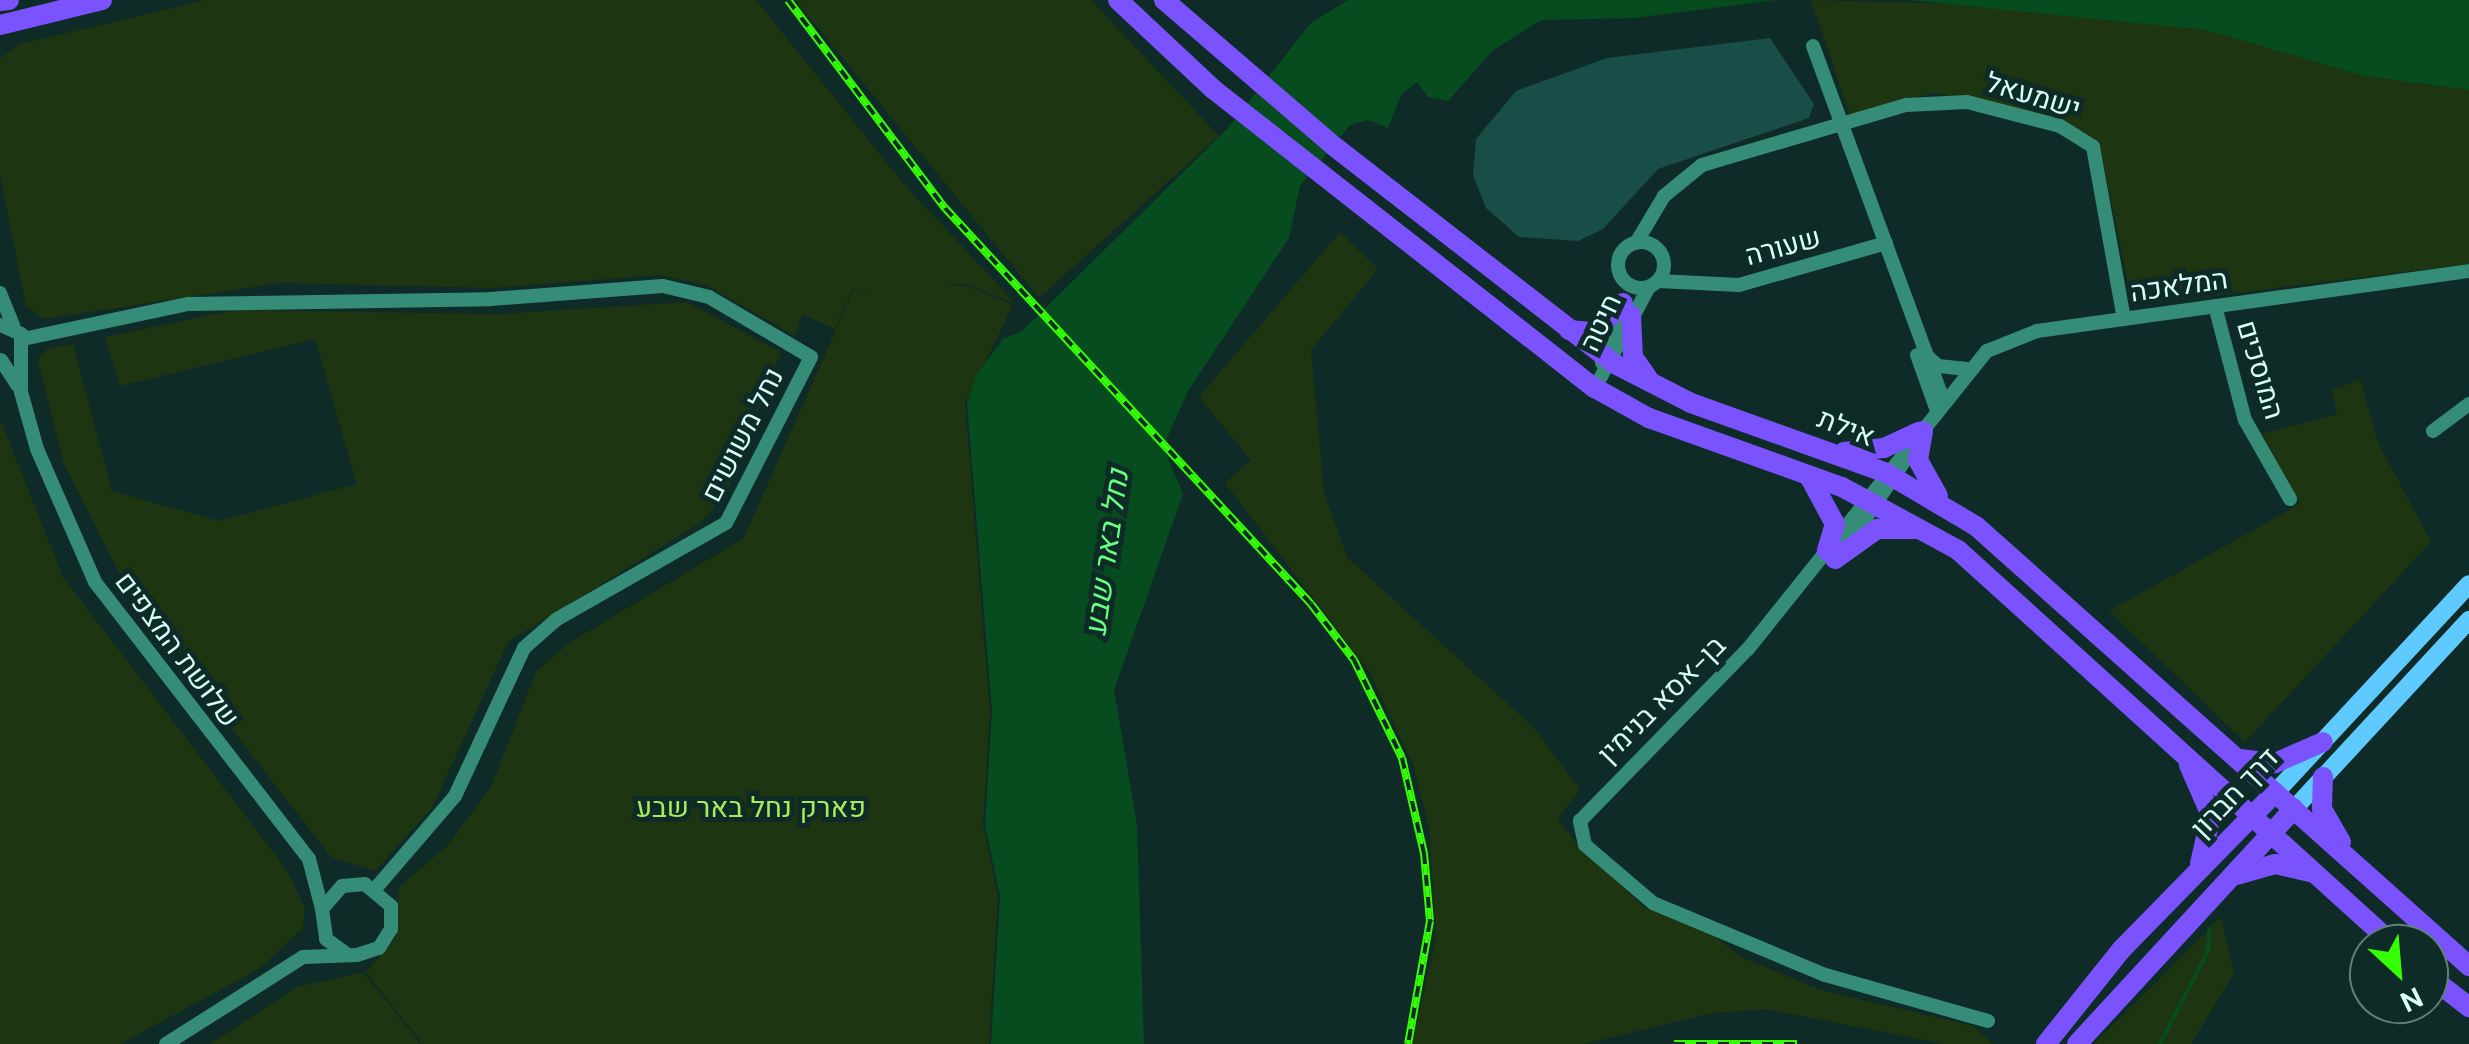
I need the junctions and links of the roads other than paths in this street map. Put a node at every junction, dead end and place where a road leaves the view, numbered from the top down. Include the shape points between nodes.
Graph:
1 (9, 0) edge
2 (102, 0) edge
3 (1118, 0) edge
4 (1164, 0) edge
5 (0, 1) edge
6 (0, 26) edge
7 (1813, 46) dead end
8 (1842, 124) junction
9 (1664, 196) junction
10 (1636, 243) junction
11 (1882, 244) junction
12 (1660, 254) junction
13 (2469, 271) edge
14 (1624, 280) junction
15 (1693, 283) junction
16 (1653, 284) junction
17 (0, 294) edge
18 (2216, 306) junction
19 (1627, 309) junction
20 (2124, 319) junction
21 (6, 325) edge
22 (1566, 329) junction
23 (22, 346) junction
24 (1928, 357) junction
25 (1, 360) edge
26 (1608, 360) junction
27 (1968, 369) junction
28 (1595, 388) junction
29 (1662, 391) junction
30 (21, 392) junction
31 (2469, 404) edge
32 (1930, 417) junction
33 (2433, 431) dead end
34 (1837, 453) junction
35 (1807, 474) junction
36 (1892, 476) junction
37 (2290, 499) dead end
38 (1874, 501) junction
39 (1946, 506) junction
40 (1928, 532) junction
41 (1831, 555) junction
42 (2469, 584) edge
43 (2469, 620) edge
44 (2322, 742) junction
45 (2222, 747) junction
46 (2184, 754) junction
47 (2323, 778) junction
48 (2275, 793) junction
49 (2294, 809) junction
50 (2252, 817) junction
51 (2270, 834) junction
52 (310, 860) junction
53 (2355, 865) junction
54 (2319, 875) junction
55 (2192, 877) junction
56 (353, 883) junction
57 (2223, 884) junction
58 (376, 888) junction
59 (321, 912) junction
60 (2372, 924) edge
61 (345, 954) junction
62 (293, 963) junction
63 (2469, 966) edge
64 (2449, 992) edge
65 (2469, 1008) edge
66 (1988, 1021) dead end
67 (166, 1044) edge
68 (2046, 1044) edge
69 (2077, 1044) edge

1 - 5 highway
2 - 6 highway
3 - 28 highway, אילת via 1213,89
4 - 22 highway, אילת
7 - 8 street
8 - 9 street, חיטה via 1702,165
8 - 11 street
8 - 20 street, ישמעאל via 1906,105 1966,102 2086,139 2100,162
9 - 10 street, חיטה
9 - 12 street, חיטה
10 - 12 street
10 - 14 street, חיטה via 1619,258
11 - 15 street, שעורה via 1739,285
11 - 24 street
11 - 32 street
12 - 15 street
12 - 16 street, חיטה
13 - 18 street, המלאכה
14 - 16 street, חיטה
14 - 19 street, חיטה
15 - 16 street, שעורה
16 - 19 street, חיטה
17 - 21 street
18 - 20 street, המלאכה
18 - 37 street, המוסכים via 2245,420
19 - 22 highway via 1594,332
19 - 26 street, חיטה
19 - 29 highway via 1633,356
20 - 27 street, המלאכה via 2024,334
21 - 23 street
22 - 26 highway, אילת
23 - 25 street
23 - 30 street, שלושת המצפים
23 - 58 street, נחל משושים via 188,304 490,299 663,286 709,297 811,357 726,524 577,607 524,648 454,796
24 - 27 street
24 - 32 street
25 - 30 street, שלושת המצפים
26 - 28 street, חיטה
26 - 29 highway, אילת
27 - 32 street, המלאכה
28 - 35 highway, אילת via 1649,418
29 - 34 highway, אילת
30 - 52 street, שלושת המצפים via 61,512 95,582
31 - 33 street
32 - 34 highway via 1872,451
32 - 36 street, המלאכה
32 - 39 highway via 1921,469
34 - 36 highway, אילת
35 - 38 highway, אילת
35 - 41 highway via 1830,504
36 - 38 street, בן-אסא בנימין
36 - 39 highway, אילת
38 - 40 highway, אילת
38 - 41 street, בן-אסא בנימין
39 - 45 highway, אילת via 2011,554
40 - 41 highway via 1877,529
40 - 46 highway, אילת via 1992,578
41 - 66 street, בן-אסא בנימין via 1580,821 1585,845 1653,903 1825,975
42 - 44 main road, דרך חברון
43 - 47 main road, דרך חברון
44 - 45 highway via 2258,764
44 - 48 main road, דרך חברון
45 - 48 highway, אילת
46 - 50 highway, אילת
46 - 55 highway via 2211,816 2209,848
47 - 49 main road, דרך חברון
47 - 53 highway via 2322,809
48 - 49 highway, אילת
48 - 50 highway, דרך חברון
49 - 51 highway, דרך חברון
49 - 53 highway, אילת
50 - 51 highway, אילת
50 - 55 highway, דרך חברון
51 - 54 highway, אילת
51 - 57 highway, דרך חברון
52 - 56 street, שלושת המצפים
52 - 59 street, שלושת המצפים
53 - 63 highway, אילת
54 - 57 highway via 2275,864
54 - 60 highway, אילת
55 - 68 highway, דרך חברון
56 - 58 street
56 - 59 street
57 - 69 highway, דרך חברון
58 - 61 street via 393,918 386,940 368,953
59 - 61 street via 326,939
59 - 62 street
61 - 62 street
62 - 67 street
64 - 65 highway

